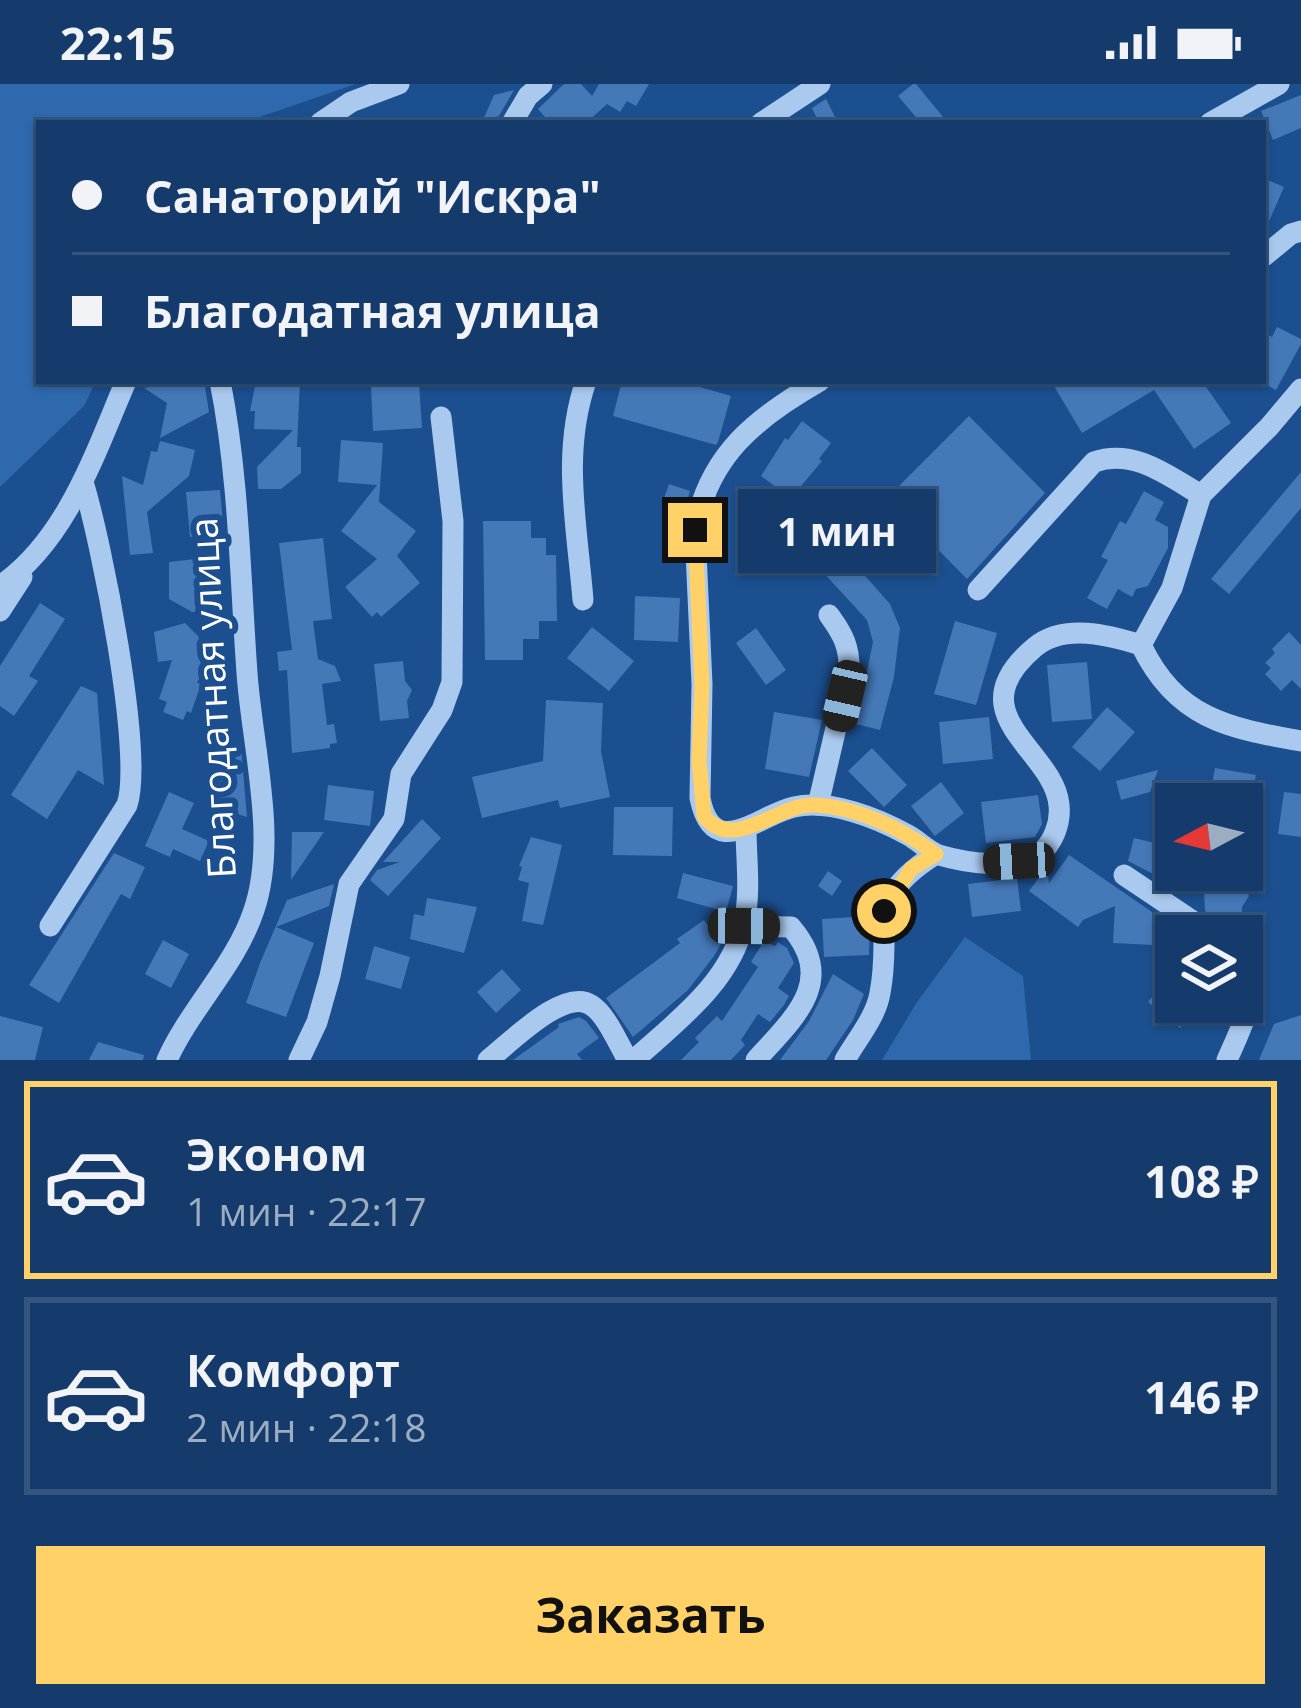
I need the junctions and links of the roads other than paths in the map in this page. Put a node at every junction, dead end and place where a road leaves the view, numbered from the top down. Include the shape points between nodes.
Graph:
1 (399, 84) edge
2 (542, 84) edge
3 (820, 84) edge
4 (1279, 84) edge
5 (324, 120) edge
6 (514, 120) edge
7 (766, 120) edge
8 (1215, 120) edge
9 (1301, 231) edge
10 (1266, 255) edge
11 (125, 384) edge
12 (220, 384) edge
13 (585, 384) edge
14 (815, 384) edge
15 (1301, 389) edge
16 (441, 417) dead end
17 (83, 482) junction
18 (1201, 495) junction
19 (29, 566) junction
20 (0, 586) edge
21 (978, 590) dead end
22 (583, 600) dead end
23 (0, 611) edge
24 (829, 615) dead end
25 (1141, 645) junction
26 (1301, 741) edge
27 (818, 805) junction
28 (746, 828) junction
29 (936, 854) junction
30 (1124, 874) dead end
31 (1184, 915) edge
32 (50, 926) dead end
33 (744, 926) junction
34 (1243, 1023) edge
35 (167, 1060) edge
36 (299, 1060) edge
37 (488, 1060) edge
38 (631, 1060) edge
39 (756, 1060) edge
40 (844, 1060) edge
41 (1227, 1060) edge

1 - 5 street
2 - 6 street
3 - 7 street
4 - 8 street
9 - 10 street
11 - 17 street
12 - 35 street, Благодатная улица via 262,867 241,942
13 - 22 street via 571,450
14 - 28 street via 725,453 695,530 700,798 720,831
15 - 18 street
16 - 36 street via 453,521 452,682 401,774 394,819 350,884 331,976
17 - 19 street
17 - 32 street via 110,605 132,790
18 - 21 street via 1139,461 1116,454 1094,462
18 - 25 street via 1172,588
19 - 20 street
19 - 23 street
24 - 27 street via 850,652 849,672
25 - 26 street via 1184,704 1218,724
25 - 29 street via 1076,633 1040,643 1022,659 1004,697 1008,720 1060,804 1056,834 1019,861
27 - 28 street
27 - 29 street via 876,820
28 - 33 street
29 - 40 street via 911,869 891,896 880,993
30 - 31 street
33 - 38 street via 718,980
33 - 39 street via 791,927 808,947 813,980 792,1020
34 - 41 street
37 - 38 street via 558,1004 580,1000 595,1006

